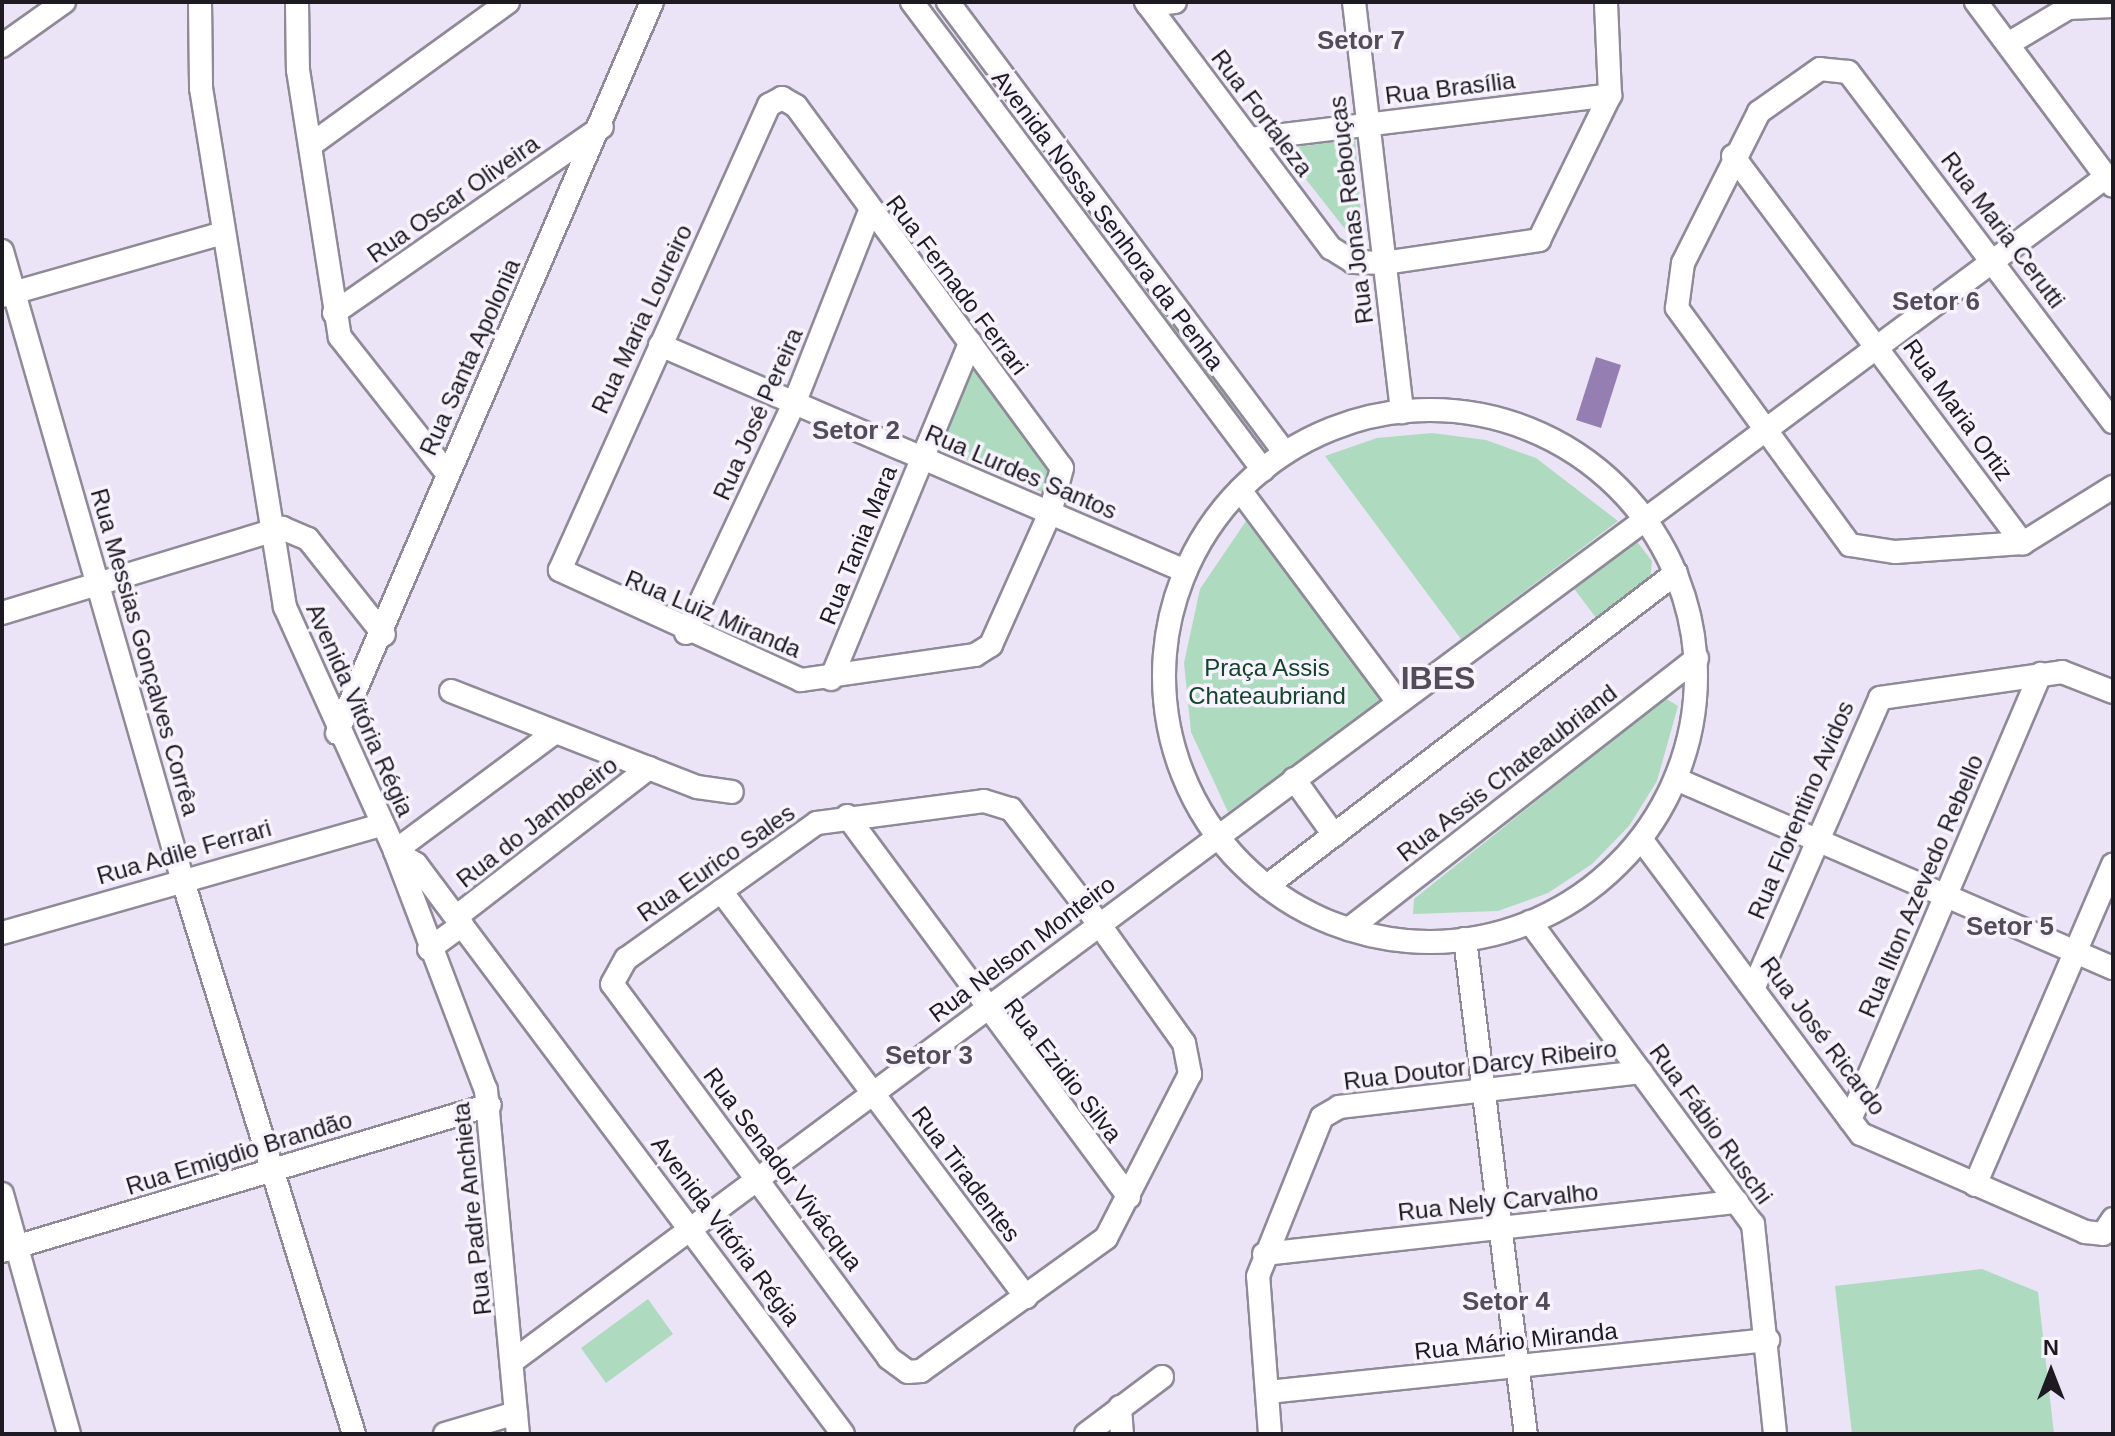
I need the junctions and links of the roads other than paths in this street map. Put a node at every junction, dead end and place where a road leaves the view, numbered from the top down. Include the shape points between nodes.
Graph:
1 (64, 2) edge
2 (200, 2) edge
3 (297, 2) edge
4 (508, 2) edge
5 (652, 2) edge
6 (912, 2) edge
7 (1175, 2) edge
8 (1354, 2) edge
9 (1606, 2) edge
10 (1976, 2) edge
11 (1147, 4) edge
12 (2113, 6) edge
13 (952, 8) edge
14 (935, 32) junction
15 (2008, 44) junction
16 (2, 46) edge
17 (1610, 95) junction
18 (782, 98) joint
19 (1365, 124) junction
20 (602, 127) junction
21 (1249, 139) junction
22 (312, 144) junction
23 (1733, 156) junction
24 (2109, 181) edge
25 (869, 214) junction
26 (223, 233) junction
27 (2, 251) edge
28 (1993, 257) junction
29 (1384, 263) junction
30 (1165, 293) junction
31 (8, 295) edge
32 (1143, 310) junction
33 (334, 313) junction
34 (970, 343) junction
35 (1877, 343) junction
36 (660, 345) junction
37 (794, 404) junction
38 (1402, 412) junction
39 (2113, 422) edge
40 (1767, 428) junction
41 (1285, 453) junction
42 (922, 459) junction
43 (1263, 470) junction
44 (447, 473) junction
45 (2113, 487) edge
46 (1240, 490) junction
47 (1050, 513) junction
48 (1645, 519) junction
49 (268, 528) junction
50 (2023, 543) junction
51 (560, 570) joint
52 (1185, 571) junction
53 (1676, 573) junction
54 (99, 582) junction
55 (2, 613) edge
56 (686, 633) junction
57 (384, 635) junction
58 (1697, 658) junction
59 (2040, 674) junction
60 (831, 679) junction
61 (451, 691) dead end
62 (2113, 692) edge
63 (1398, 702) junction
64 (555, 732) junction
65 (337, 733) junction
66 (649, 768) junction
67 (1294, 779) junction
68 (1676, 779) junction
69 (732, 792) dead end
70 (847, 816) junction
71 (382, 825) junction
72 (1334, 835) junction
73 (1217, 836) junction
74 (1641, 839) junction
75 (1817, 840) junction
76 (395, 851) junction
77 (2113, 864) edge
78 (182, 878) junction
79 (1267, 886) junction
80 (721, 891) junction
81 (1945, 896) junction
82 (459, 921) junction
83 (1530, 922) junction
84 (1099, 924) junction
85 (1349, 929) junction
86 (2, 933) edge
87 (1465, 939) junction
88 (429, 949) junction
89 (2075, 952) junction
90 (2113, 968) edge
91 (612, 984) joint
92 (1754, 987) junction
93 (985, 1011) junction
94 (1641, 1072) junction
95 (1479, 1092) junction
96 (876, 1097) junction
97 (490, 1105) junction
98 (1850, 1120) junction
99 (276, 1169) junction
100 (763, 1179) junction
101 (1975, 1185) junction
102 (2, 1194) edge
103 (1129, 1197) junction
104 (1737, 1202) junction
105 (2109, 1228) edge
106 (694, 1229) junction
107 (1496, 1229) junction
108 (10, 1248) edge
109 (1264, 1254) junction
110 (1026, 1297) junction
111 (1768, 1340) junction
112 (513, 1361) junction
113 (1519, 1369) junction
114 (1162, 1377) dead end
115 (1268, 1392) junction
116 (1120, 1407) junction
117 (517, 1423) edge
118 (69, 1434) edge
119 (354, 1434) edge
120 (445, 1434) edge
121 (843, 1434) edge
122 (1086, 1434) edge
123 (1122, 1434) edge
124 (1270, 1434) edge
125 (1526, 1434) edge
126 (1775, 1434) edge

1 - 16 street
2 - 26 street, Avenida Vitória Régia via 201,88
3 - 22 street via 295,42
4 - 22 street
5 - 20 street, Rua Santa Apolonia
6 - 14 street, Avenida Nossa Senhora da Penha
7 - 11 street
8 - 19 street, Rua Jonas Rebouças
9 - 17 street
10 - 15 street
11 - 21 street, Rua Fortaleza
12 - 15 street via 2068,8
13 - 14 street
13 - 30 street, Avenida Nossa Senhora da Penha
14 - 32 street, Avenida Nossa Senhora da Penha
15 - 24 street
17 - 19 street, Rua Brasília
17 - 29 street, Rua Fortaleza via 1539,240
18 - 25 street, Rua Fernado Ferrari via 796,106
18 - 36 street, Rua Maria Loureiro via 769,105
19 - 21 street, Rua Brasília
19 - 29 street, Rua Jonas Rebouças
20 - 33 street, Rua Oscar Oliveira
20 - 44 street, Rua Santa Apolonia
21 - 29 street, Rua Fortaleza via 1342,258
22 - 33 street
23 - 28 street, Rua Maria Cerutti via 1759,112 1820,69 1848,72
23 - 35 street, Rua Maria Ortiz
23 - 40 street via 1683,263 1677,308
24 - 28 street, Rua Nelson Monteiro
25 - 34 street, Rua Fernado Ferrari
25 - 37 street, Rua José Pereira
26 - 31 street
26 - 49 street, Avenida Vitória Régia
27 - 31 street, Rua Messias Gonçalves Corrêa
28 - 35 street, Rua Nelson Monteiro
28 - 39 street, Rua Maria Cerutti
29 - 38 street, Rua Jonas Rebouças
30 - 32 street
30 - 41 street, Avenida Nossa Senhora da Penha
31 - 54 street, Rua Messias Gonçalves Corrêa
32 - 43 street, Avenida Nossa Senhora da Penha
33 - 44 street via 354,358
34 - 42 street, Rua Tania Mara
34 - 47 street, Rua Fernado Ferrari via 1062,468
35 - 40 street, Rua Nelson Monteiro
35 - 50 street, Rua Maria Ortiz
36 - 37 street, Rua Lurdes Santos
36 - 51 street, Rua Maria Loureiro
37 - 42 street, Rua Lurdes Santos
37 - 56 street, Rua José Pereira
38 - 41 street via 1349,423
38 - 48 street via 1482,416 1534,431 1603,474
40 - 48 street, Rua Nelson Monteiro
40 - 50 street via 1850,545 1895,552
41 - 43 street
42 - 47 street, Rua Lurdes Santos
42 - 60 street, Rua Tania Mara
43 - 46 street
44 - 57 street, Rua Santa Apolonia
45 - 50 street
46 - 52 street
46 - 63 street
47 - 52 street, Rua Lurdes Santos
47 - 60 street, Rua Luiz Miranda via 984,651
48 - 53 street
48 - 63 street, Rua Nelson Monteiro
49 - 54 street
49 - 57 street via 308,539
49 - 65 street, Avenida Vitória Régia via 285,607
51 - 56 street, Rua Luiz Miranda
52 - 73 street via 1166,638 1166,718 1180,770
53 - 58 street
53 - 72 street
54 - 55 street
54 - 78 street, Rua Messias Gonçalves Corrêa
56 - 60 street, Rua Luiz Miranda via 790,677
57 - 65 street, Rua Santa Apolonia
58 - 68 street via 1694,715
58 - 85 street, Rua Assis Chateaubriand
59 - 62 street, Rua Florentino Avidos via 2073,674
59 - 75 street, Rua Florentino Avidos via 1880,698
59 - 81 street, Rua Ilton Azevedo Rebello
61 - 64 street
63 - 67 street, Rua Nelson Monteiro
64 - 66 street
64 - 76 street
65 - 71 street, Avenida Vitória Régia
66 - 69 street
66 - 82 street, Rua do Jamboeiro
67 - 72 street
67 - 73 street, Rua Nelson Monteiro
68 - 74 street
68 - 75 street
70 - 80 street, Rua Eurico Sales via 796,835
70 - 84 street, Rua Eurico Sales via 1002,803
70 - 93 street, Rua Ezidio Silva
71 - 76 street, Avenida Vitória Régia
71 - 78 street, Rua Adile Ferrari
72 - 79 street
73 - 79 street
73 - 84 street, Rua Nelson Monteiro
74 - 83 street via 1584,893
74 - 92 street, Rua José Ricardo
75 - 81 street
75 - 92 street, Rua Florentino Avidos
76 - 82 street, Avenida Vitória Régia via 416,864
76 - 88 street, Rua Padre Anchieta
77 - 89 street
78 - 86 street, Rua Adile Ferrari
78 - 99 street, Rua Messias Gonçalves Corrêa
79 - 85 street
80 - 91 street, Rua Eurico Sales via 626,959
80 - 96 street, Rua Tiradentes
81 - 89 street
81 - 98 street, Rua Ilton Azevedo Rebello
82 - 88 street, Rua do Jamboeiro
82 - 106 street, Avenida Vitória Régia
83 - 87 street
83 - 94 street, Rua Fábio Ruschi
84 - 93 street, Rua Nelson Monteiro
84 - 103 street via 1190,1054 1190,1074
85 - 87 street via 1405,941
87 - 95 street
88 - 97 street, Rua Padre Anchieta
89 - 90 street
89 - 101 street
91 - 100 street, Rua Senador Vivácqua
92 - 98 street, Rua José Ricardo
93 - 96 street, Rua Nelson Monteiro
93 - 103 street, Rua Ezidio Silva
94 - 95 street, Rua Doutor Darcy Ribeiro
94 - 104 street, Rua Fábio Ruschi
95 - 107 street
95 - 109 street, Rua Doutor Darcy Ribeiro via 1339,1107 1322,1117
96 - 100 street, Rua Nelson Monteiro
96 - 110 street, Rua Tiradentes
97 - 99 street, Rua Emigdio Brandão
97 - 112 street, Rua Padre Anchieta
98 - 101 street, Rua José Ricardo via 1868,1139
99 - 108 street, Rua Emigdio Brandão
99 - 119 street, Rua Messias Gonçalves Corrêa
100 - 106 street, Rua Nelson Monteiro
100 - 110 street, Rua Senador Vivácqua via 889,1358 908,1372 921,1371
101 - 105 street, Rua José Ricardo
102 - 108 street
103 - 110 street via 1106,1238
104 - 107 street, Rua Nely Carvalho
104 - 111 street, Rua Fábio Ruschi via 1757,1238
106 - 112 street, Rua Nelson Monteiro
106 - 121 street, Avenida Vitória Régia
107 - 109 street, Rua Nely Carvalho
107 - 113 street
108 - 118 street
109 - 115 street, Rua Doutor Darcy Ribeiro via 1255,1299
111 - 113 street, Rua Mário Miranda
111 - 126 street, Rua Fábio Ruschi
112 - 117 street, Rua Padre Anchieta
113 - 115 street, Rua Mário Miranda
113 - 125 street
114 - 116 street
115 - 124 street, Rua Doutor Darcy Ribeiro
116 - 122 street
116 - 123 street
117 - 120 street

